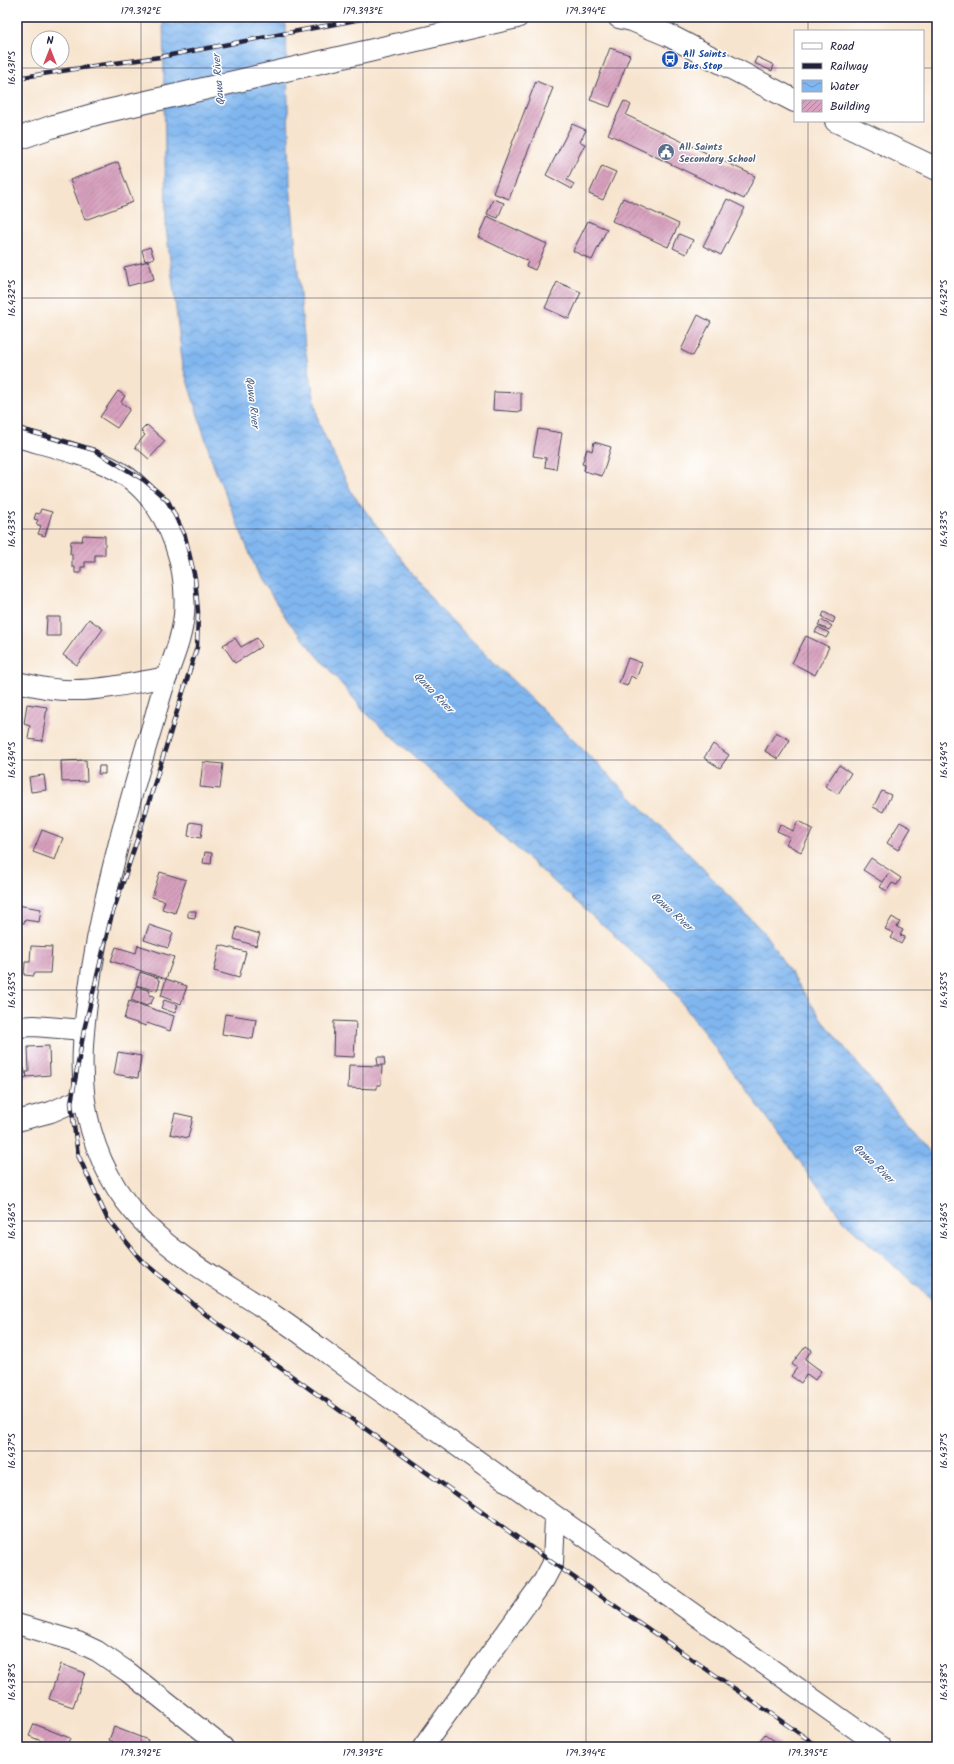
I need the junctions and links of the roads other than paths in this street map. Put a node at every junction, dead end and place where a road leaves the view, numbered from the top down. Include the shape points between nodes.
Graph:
1 (517, 17) edge
2 (619, 17) edge
3 (794, 100) edge
4 (838, 122) edge
5 (17, 139) edge
6 (937, 169) edge
7 (17, 437) edge
8 (167, 677) junction
9 (17, 682) edge
10 (17, 1027) edge
11 (84, 1030) junction
12 (84, 1098) junction
13 (17, 1121) edge
14 (556, 1518) junction
15 (17, 1624) edge
16 (223, 1747) edge
17 (423, 1747) edge
18 (880, 1747) edge

1 - 5 main road via 148,102 54,126
2 - 3 main road via 668,35
4 - 6 main road
7 - 8 street via 115,468 151,500 173,538 184,578 184,616 180,640
8 - 9 street via 75,690 41,688
8 - 11 street via 117,846 97,938
10 - 11 street
11 - 12 street
12 - 13 street via 51,1112
12 - 14 street via 91,1132 104,1166 123,1201 157,1236 195,1265 282,1321
14 - 17 street via 553,1563 544,1580
14 - 18 street
15 - 16 street via 78,1642 97,1651 128,1672

